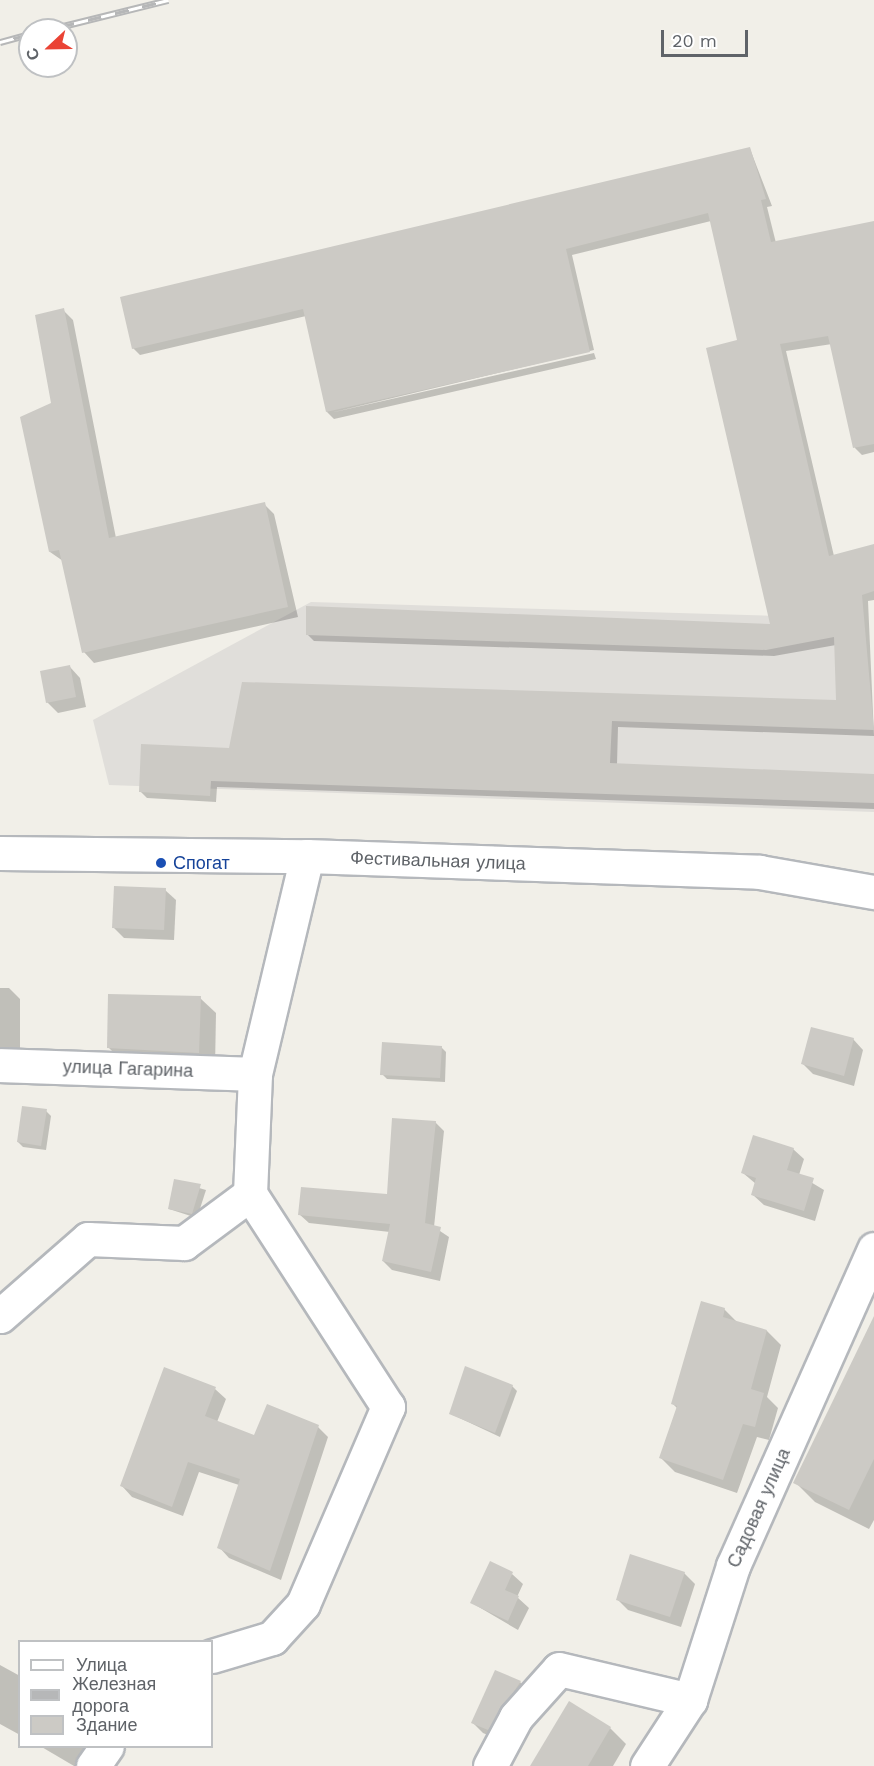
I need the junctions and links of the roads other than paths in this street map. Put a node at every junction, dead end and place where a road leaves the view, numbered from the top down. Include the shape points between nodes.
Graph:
1 (0, 853) edge
2 (307, 856) junction
3 (874, 892) edge
4 (0, 1065) edge
5 (255, 1074) junction
6 (250, 1194) junction
7 (874, 1249) edge
8 (0, 1316) edge
9 (213, 1656) edge
10 (690, 1700) junction
11 (106, 1748) edge
12 (93, 1766) edge
13 (490, 1766) edge
14 (647, 1766) edge

1 - 2 street, Фестивальная улица
2 - 3 street, Фестивальная улица via 760,872
2 - 5 street
4 - 5 street, улица Гагарина
5 - 6 street
6 - 8 street via 184,1243 88,1239
6 - 9 street via 388,1407 303,1604 272,1638
7 - 10 street, Садовая улица via 733,1566
10 - 13 street via 559,1669 516,1717
10 - 14 street, Садовая улица
11 - 12 street

